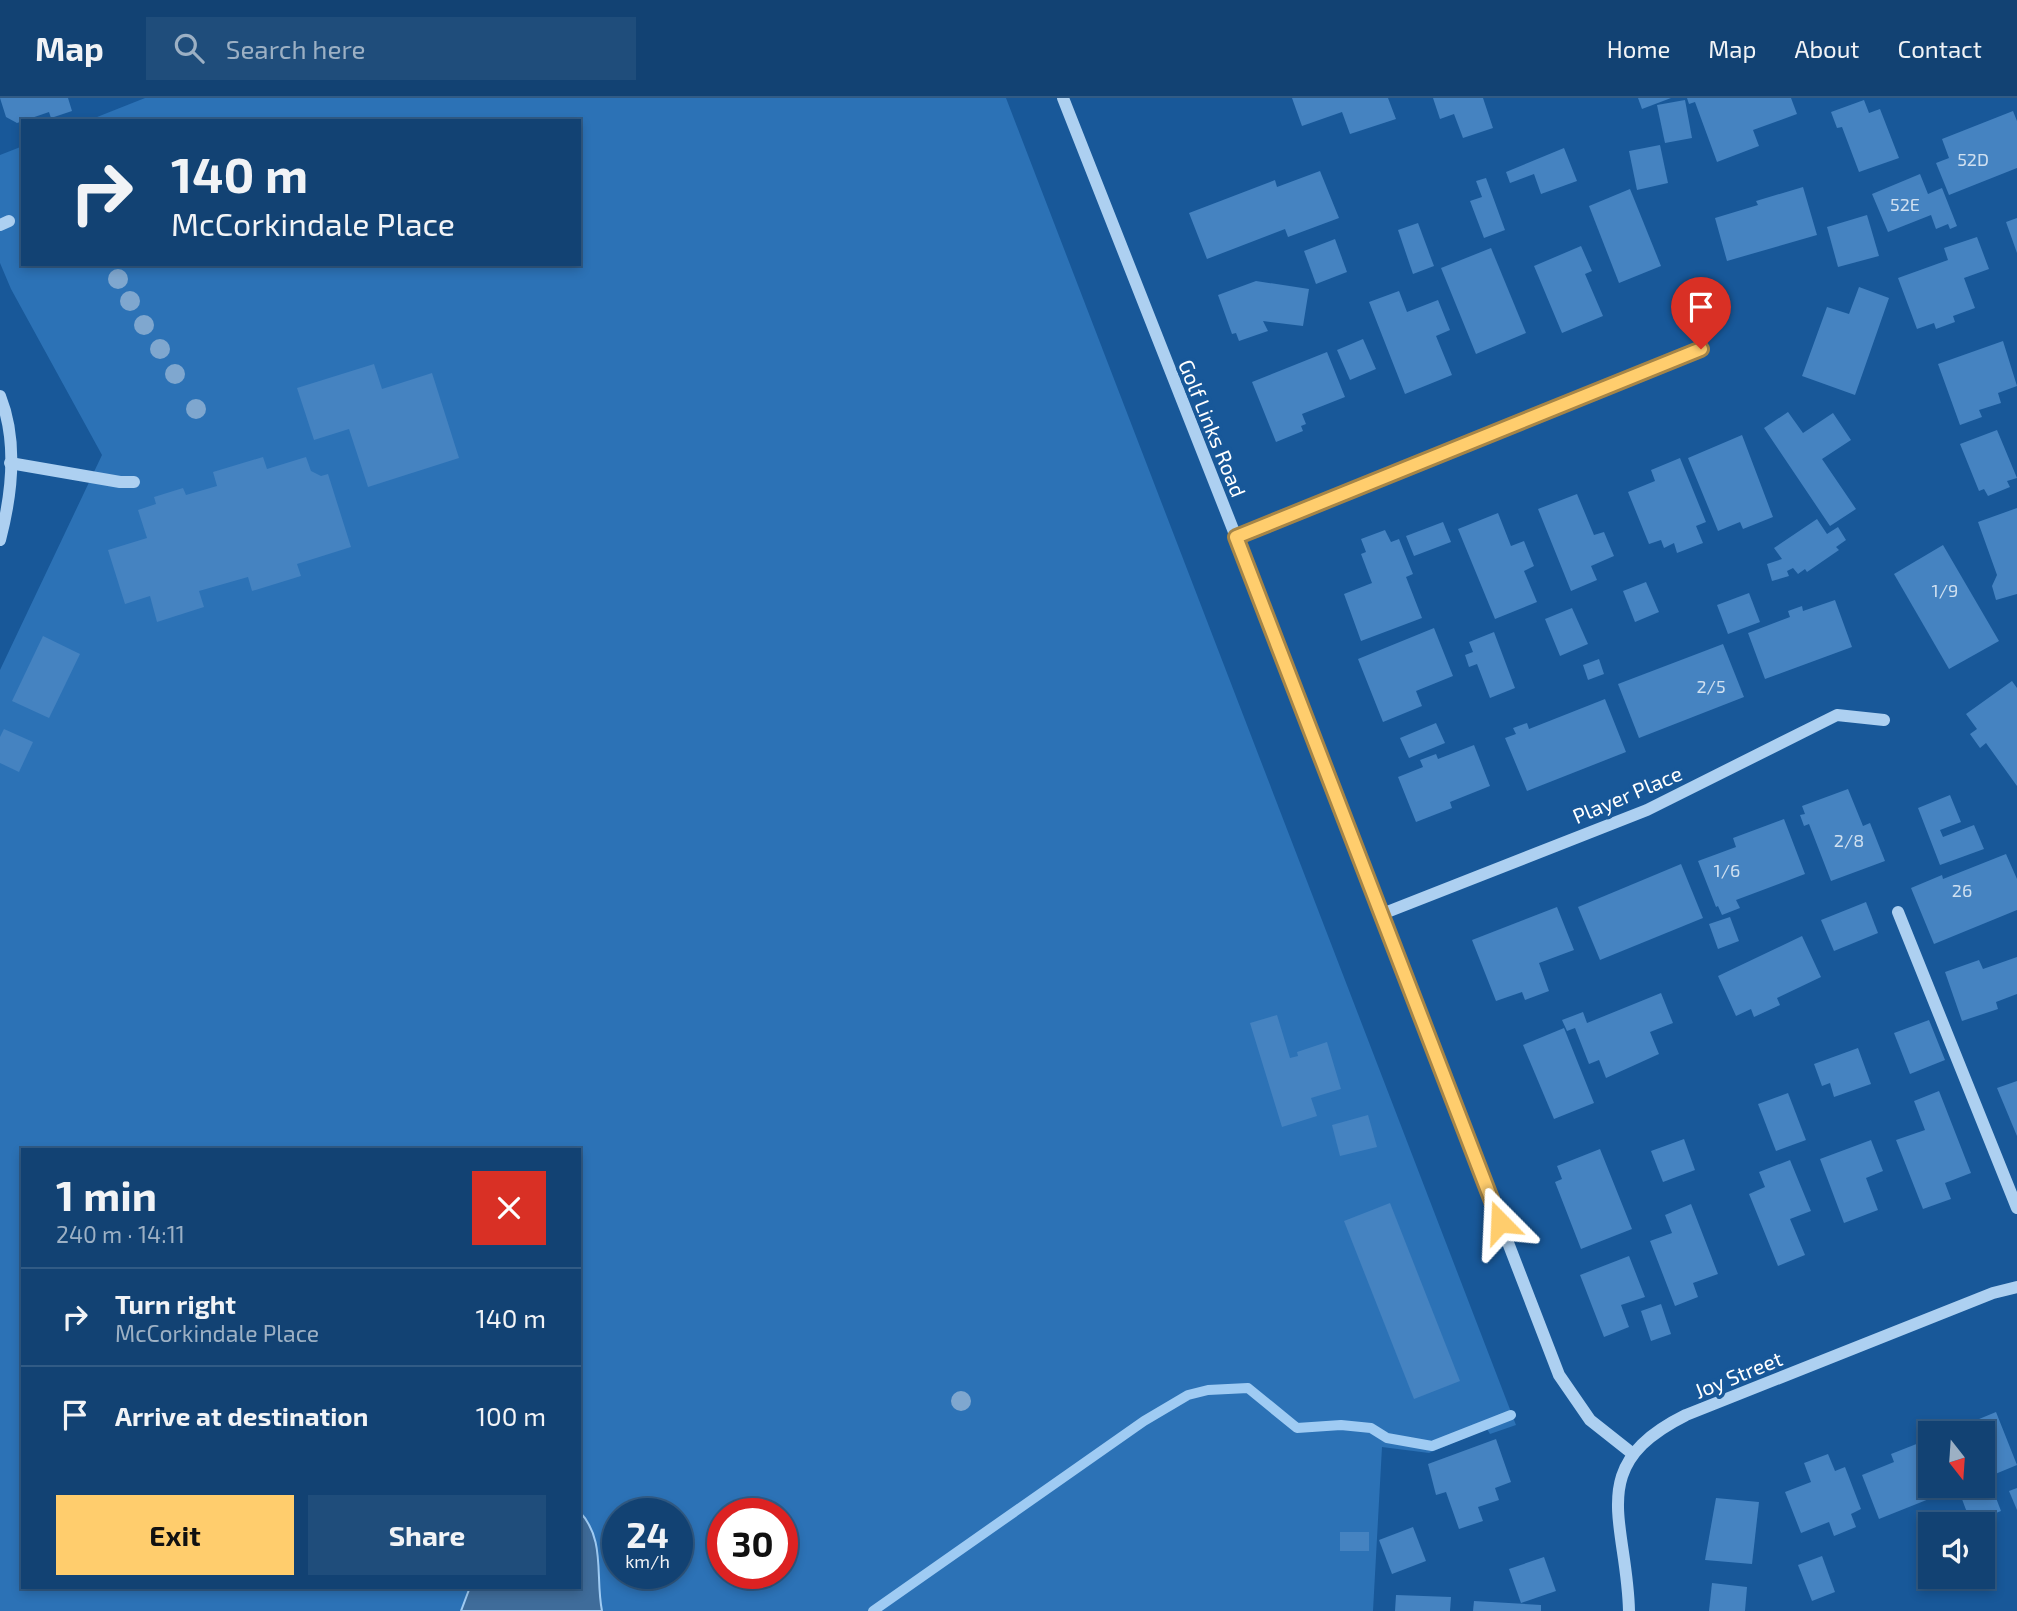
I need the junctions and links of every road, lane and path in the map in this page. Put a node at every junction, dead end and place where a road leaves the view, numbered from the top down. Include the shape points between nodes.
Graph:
1 (1063, 98) edge
2 (1701, 349) dead end
3 (0, 396) edge
4 (10, 463) junction
5 (134, 482) dead end
6 (1236, 537) junction
7 (0, 540) edge
8 (1884, 720) dead end
9 (1898, 912) dead end
10 (1382, 914) junction
11 (2017, 1208) edge
12 (2017, 1287) edge
13 (1633, 1454) junction
14 (1629, 1611) edge

1 - 6 street, Golf Links Road
2 - 6 street
3 - 4 street via 10,432
4 - 5 street
4 - 7 street via 10,491
6 - 10 street, Golf Links Road
8 - 10 street, Player Place via 1837,715 1647,810
9 - 11 street
10 - 13 street, Golf Links Road via 1559,1375 1590,1420
12 - 13 street, Joy Street via 1686,1415 1667,1424
13 - 14 street, Joy Street via 1617,1489

